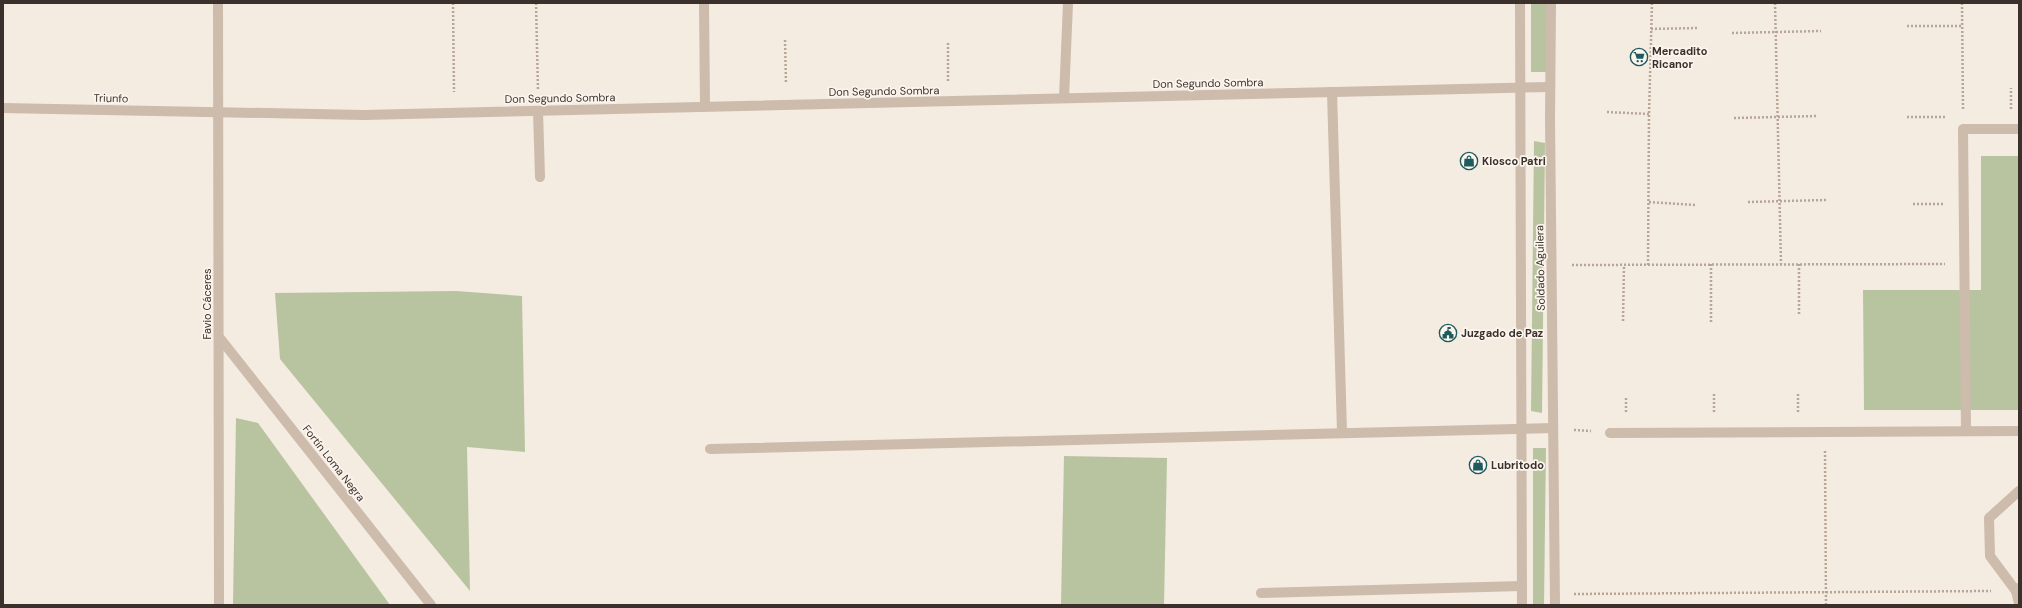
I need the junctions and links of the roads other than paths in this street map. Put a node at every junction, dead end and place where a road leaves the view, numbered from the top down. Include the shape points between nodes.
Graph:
1 (218, 3) edge
2 (704, 3) edge
3 (1068, 3) edge
4 (1520, 3) edge
5 (1551, 3) edge
6 (1550, 87) junction
7 (1520, 88) junction
8 (1332, 92) junction
9 (1064, 98) junction
10 (705, 106) junction
11 (3, 108) edge
12 (218, 111) junction
13 (538, 111) junction
14 (2019, 129) edge
15 (540, 177) dead end
16 (219, 337) junction
17 (1522, 427) junction
18 (1553, 428) junction
19 (1966, 431) junction
20 (2019, 431) edge
21 (1342, 432) junction
22 (1610, 433) road end
23 (710, 448) dead end
24 (2019, 491) edge
25 (1522, 586) junction
26 (2018, 590) edge
27 (1261, 593) dead end
28 (2019, 603) edge
29 (219, 605) edge
30 (431, 605) edge
31 (1522, 605) edge
32 (1555, 605) edge

1 - 12 street, Favio Cáceres
2 - 10 street
3 - 9 street
4 - 7 street, Soldado Aguilera
5 - 6 street, Soldado Aguilera
6 - 7 street, Don Segundo Sombra
6 - 18 street, Soldado Aguilera
7 - 8 street, Don Segundo Sombra
7 - 17 street, Soldado Aguilera
8 - 9 street, Don Segundo Sombra
8 - 21 street
9 - 10 street, Don Segundo Sombra
10 - 13 street, Don Segundo Sombra
11 - 12 street, Triunfo
12 - 13 street, Don Segundo Sombra via 364,115
12 - 16 street, Favio Cáceres
13 - 15 street
14 - 19 street via 1963,130
16 - 29 street, Favio Cáceres
16 - 30 street, Fortín Loma Negra
17 - 18 street
17 - 21 street
17 - 25 street, Soldado Aguilera
18 - 32 street, Soldado Aguilera
19 - 20 street
19 - 22 street
21 - 23 street
24 - 26 street via 1989,518 1990,556
25 - 27 street
25 - 31 street, Soldado Aguilera
26 - 28 street

